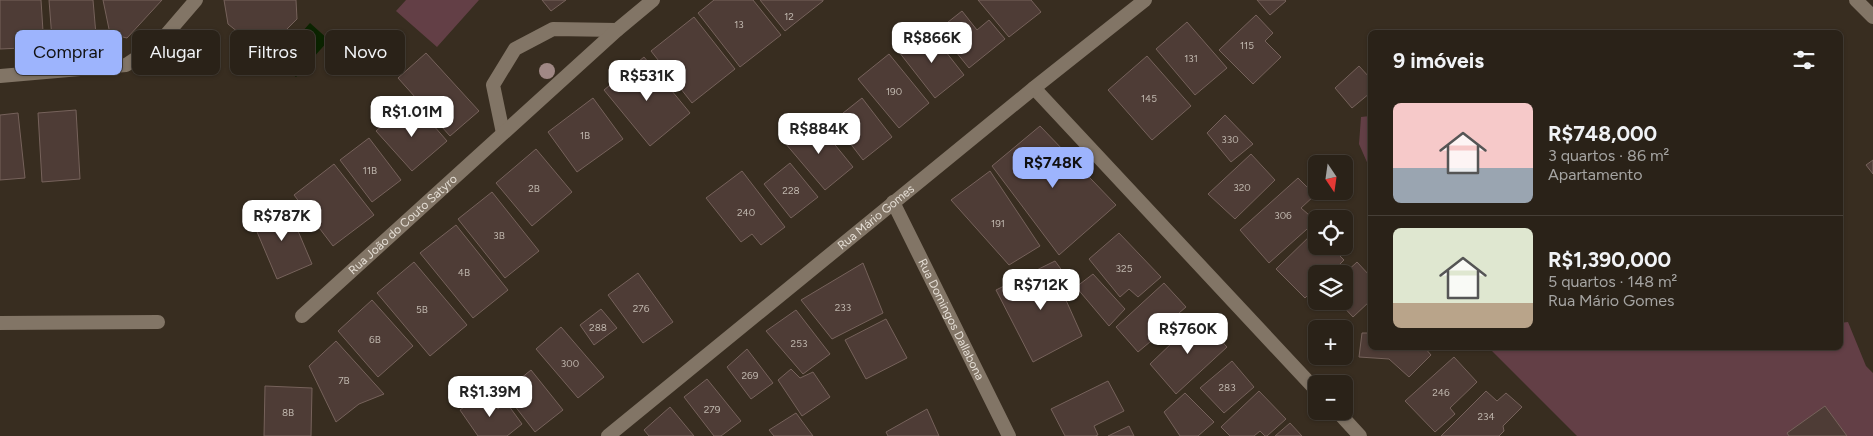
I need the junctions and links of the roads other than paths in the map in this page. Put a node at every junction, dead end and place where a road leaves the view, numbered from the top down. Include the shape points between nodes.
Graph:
1 (196, 0) edge
2 (653, 0) edge
3 (1145, 0) edge
4 (1856, 0) edge
5 (1873, 17) edge
6 (617, 30) junction
7 (0, 76) edge
8 (1034, 88) junction
9 (503, 133) junction
10 (893, 202) junction
11 (302, 316) dead end
12 (158, 322) dead end
13 (0, 323) edge
14 (1308, 381) edge
15 (1345, 420) edge
16 (608, 436) edge
17 (1009, 436) edge
18 (1360, 436) edge

1 - 7 street via 159,43 126,65
2 - 6 street, Rua João do Couto Satyro
3 - 8 street, Rua Mário Gomes
4 - 5 street
6 - 9 street, Rua João do Couto Satyro
6 - 9 street via 553,30 514,49 493,84
8 - 10 street, Rua Mário Gomes
8 - 14 street
9 - 11 street, Rua João do Couto Satyro
10 - 16 street, Rua Mário Gomes
10 - 17 street, Rua Domingos Dallabona
12 - 13 street
15 - 18 street

